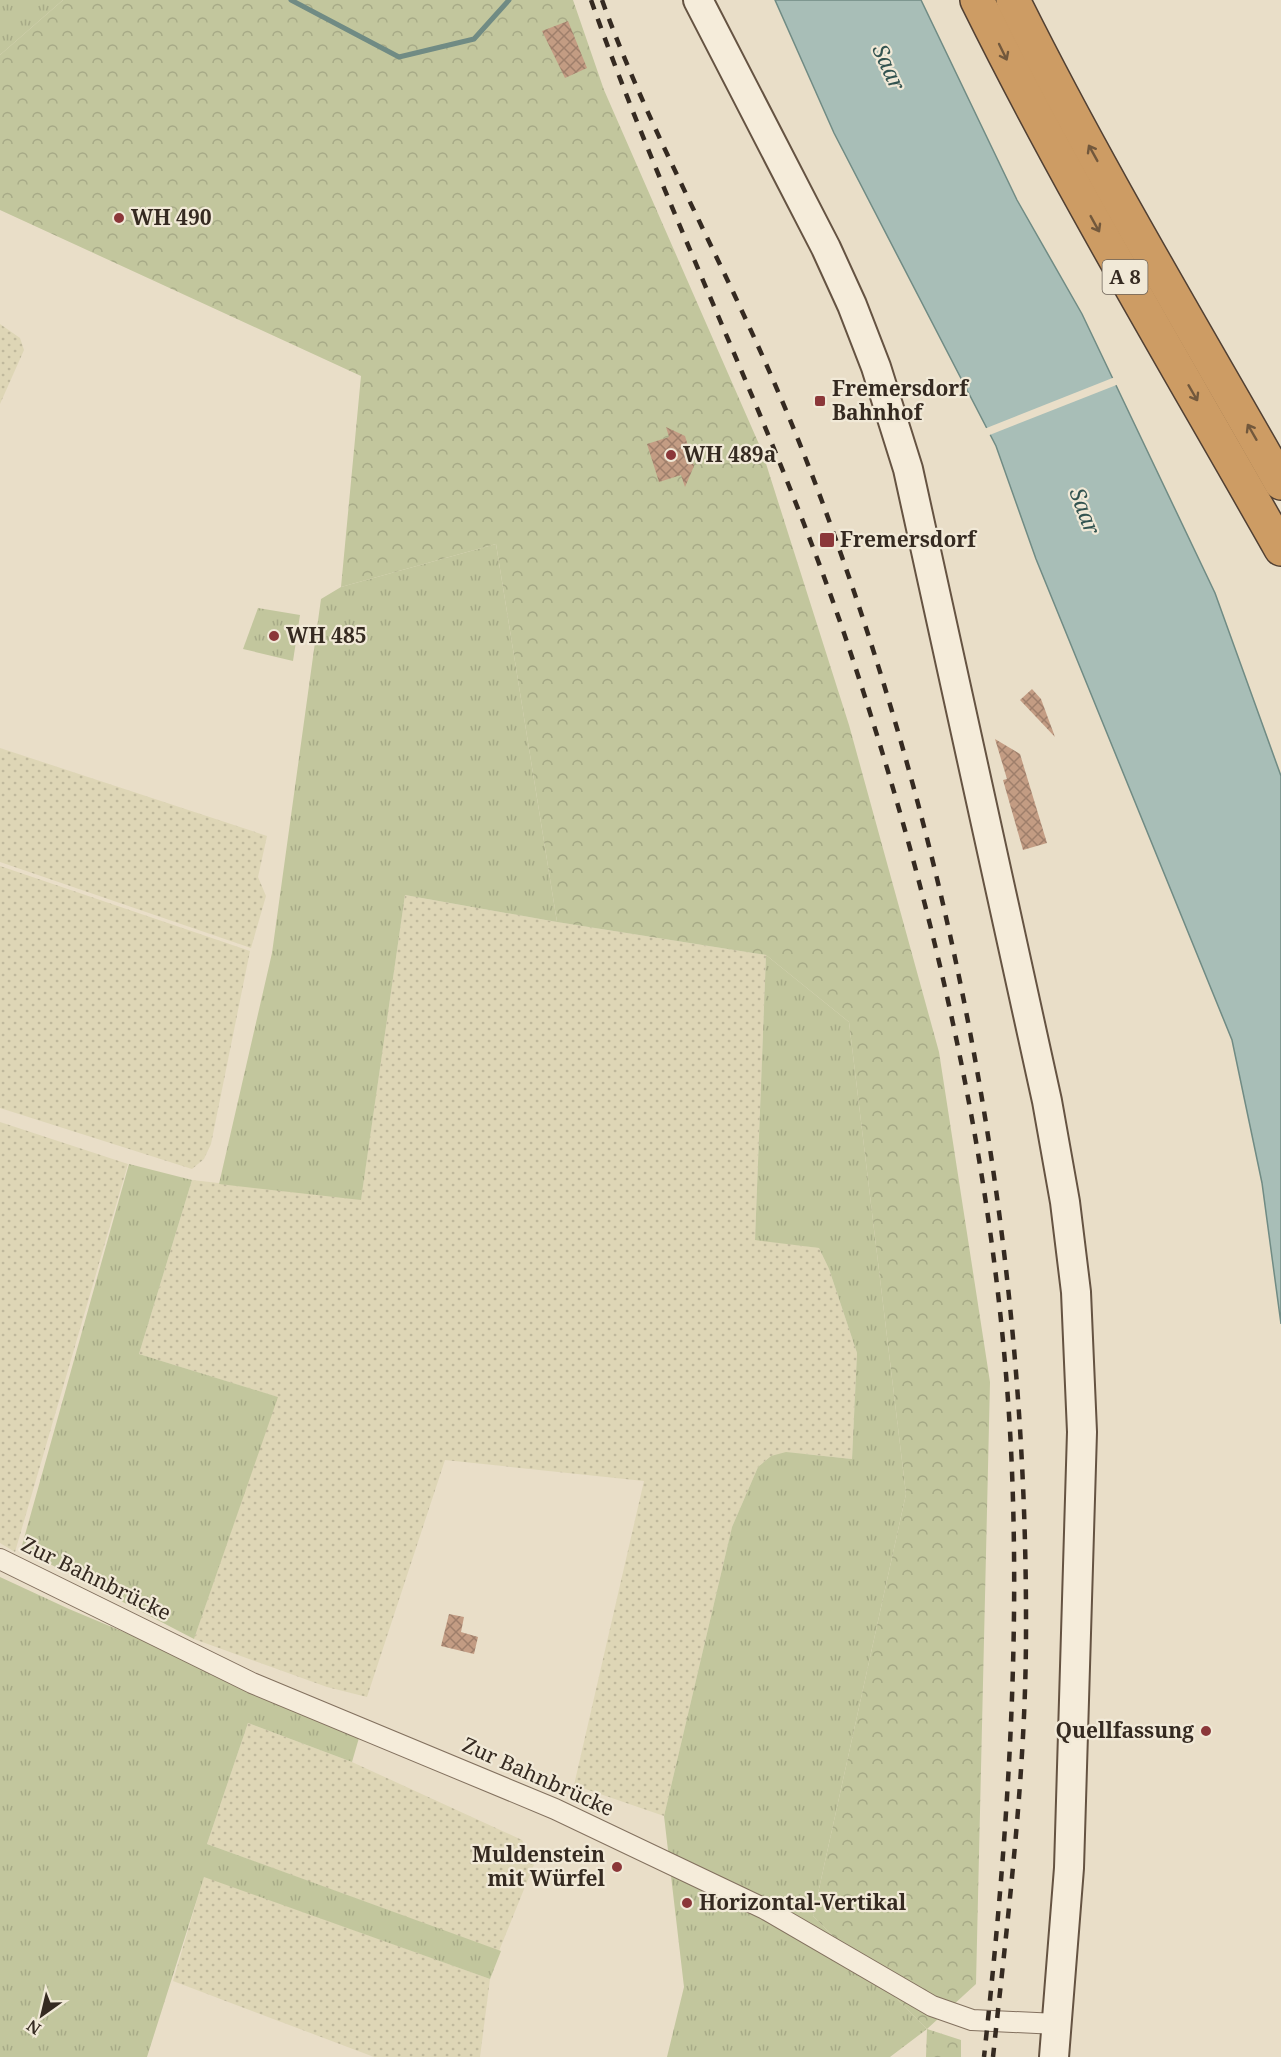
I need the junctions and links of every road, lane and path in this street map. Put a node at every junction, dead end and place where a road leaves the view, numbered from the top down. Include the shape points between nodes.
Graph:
1 (698, 0) edge
2 (977, 0) edge
3 (1013, 0) edge
4 (1281, 483) edge
5 (1281, 549) edge
6 (0, 1558) edge
7 (1057, 2024) junction
8 (1054, 2057) edge

1 - 7 main road via 826,248 876,367 908,469 1047,1101 1076,1292 1082,1432 1069,1868
2 -> 5 highway, A 8 via 1076,189
4 -> 3 highway, A 8 via 1104,174
6 - 7 street, Zur Bahnbrücke via 252,1683 555,1809 765,1909 932,2006 972,2020
7 - 8 main road

